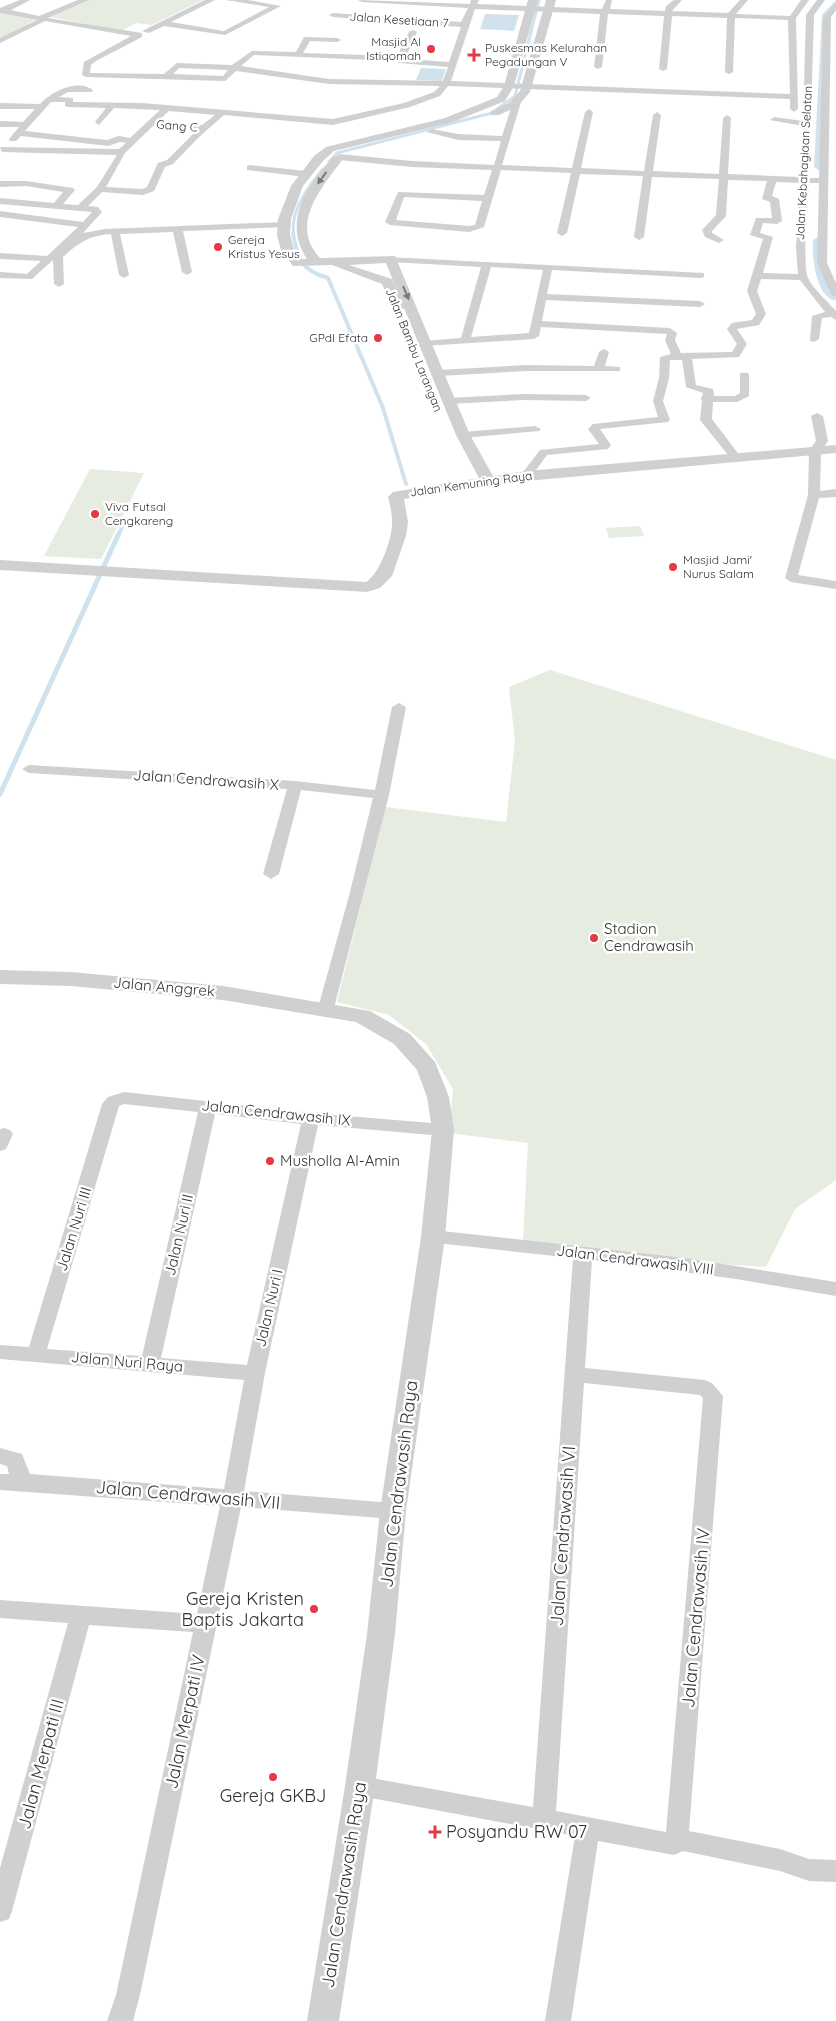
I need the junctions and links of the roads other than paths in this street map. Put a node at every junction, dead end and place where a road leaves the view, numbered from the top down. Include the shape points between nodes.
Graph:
1 (26, 0) edge
2 (85, 0) edge
3 (211, 0) edge
4 (230, 0) edge
5 (362, 0) edge
6 (611, 0) edge
7 (678, 0) edge
8 (744, 0) edge
9 (805, 0) edge
10 (822, 0) edge
11 (285, 2) dead end
12 (474, 4) edge
13 (836, 5) edge
14 (276, 6) junction
15 (532, 7) edge
16 (340, 8) dead end
17 (549, 8) edge
18 (1, 10) edge
19 (605, 12) junction
20 (333, 14) joint
21 (668, 14) junction
22 (731, 17) junction
23 (42, 19) junction
24 (792, 19) junction
25 (162, 23) junction
26 (415, 26) junction
27 (465, 27) junction
28 (146, 31) dead end
29 (220, 32) junction
30 (209, 39) dead end
31 (336, 40) dead end
32 (0, 41) edge
33 (298, 55) junction
34 (401, 59) junction
35 (452, 65) junction
36 (598, 67) dead end
37 (234, 68) junction
38 (663, 69) dead end
39 (730, 72) dead end
40 (810, 73) junction
41 (825, 73) junction
42 (103, 76) junction
43 (166, 76) joint
44 (446, 83) junction
45 (517, 86) junction
46 (794, 97) junction
47 (808, 98) junction
48 (49, 99) junction
49 (517, 102) junction
50 (112, 105) junction
51 (0, 106) edge
52 (40, 107) junction
53 (166, 109) junction
54 (794, 109) dead end
55 (589, 112) dead end
56 (221, 114) junction
57 (656, 115) dead end
58 (824, 116) junction
59 (836, 116) edge
60 (727, 118) dead end
61 (774, 120) dead end
62 (99, 122) dead end
63 (150, 123) junction
64 (0, 124) edge
65 (26, 125) junction
66 (204, 128) junction
67 (808, 130) junction
68 (431, 132) junction
69 (823, 133) junction
70 (836, 133) edge
71 (17, 135) junction
72 (0, 137) edge
73 (506, 139) junction
74 (132, 140) junction
75 (1, 149) edge
76 (121, 152) junction
77 (342, 155) junction
78 (496, 166) junction
79 (250, 168) dead end
80 (576, 169) junction
81 (648, 172) junction
82 (306, 174) junction
83 (724, 176) junction
84 (772, 178) junction
85 (807, 180) junction
86 (823, 181) junction
87 (0, 184) edge
88 (100, 189) junction
89 (487, 198) junction
90 (0, 200) edge
91 (56, 206) junction
92 (81, 208) junction
93 (0, 214) edge
94 (84, 225) junction
95 (282, 226) junction
96 (177, 228) junction
97 (115, 231) junction
98 (562, 233) dead end
99 (639, 237) dead end
100 (718, 240) dead end
101 (802, 248) junction
102 (821, 248) junction
103 (0, 256) edge
104 (49, 259) junction
105 (392, 261) junction
106 (317, 263) junction
107 (487, 264) junction
108 (548, 267) junction
109 (187, 272) dead end
110 (124, 274) dead end
111 (0, 275) edge
112 (701, 275) dead end
113 (757, 276) junction
114 (803, 277) junction
115 (59, 284) dead end
116 (836, 294) edge
117 (542, 297) junction
118 (700, 304) dead end
119 (835, 316) edge
120 (536, 324) junction
121 (814, 339) dead end
122 (465, 342) junction
123 (428, 344) junction
124 (412, 345) junction
125 (604, 352) dead end
126 (682, 356) junction
127 (599, 368) junction
128 (616, 369) dead end
129 (439, 373) junction
130 (744, 374) dead end
131 (432, 396) dead end
132 (586, 398) dead end
133 (706, 399) junction
134 (449, 401) junction
135 (817, 416) dead end
136 (442, 422) dead end
137 (535, 430) dead end
138 (463, 435) junction
139 (836, 449) edge
140 (816, 451) junction
141 (736, 458) junction
142 (526, 476) junction
143 (488, 481) junction
144 (836, 493) edge
145 (814, 495) junction
146 (0, 565) edge
147 (836, 584) edge
148 (399, 707) dead end
149 (29, 769) dead end
150 (295, 785) junction
151 (382, 794) junction
152 (271, 874) dead end
153 (0, 978) edge
154 (326, 1008) junction
155 (111, 1104) joint
156 (208, 1106) junction
157 (311, 1118) junction
158 (443, 1130) junction
159 (433, 1237) junction
160 (583, 1253) junction
161 (836, 1289) edge
162 (0, 1352) edge
163 (36, 1354) junction
164 (150, 1364) junction
165 (254, 1373) junction
166 (574, 1374) junction
167 (0, 1456) edge
168 (0, 1482) edge
169 (22, 1482) junction
170 (232, 1500) junction
171 (393, 1511) junction
172 (0, 1609) edge
173 (81, 1616) junction
174 (206, 1624) junction
175 (360, 1786) junction
176 (544, 1820) junction
177 (588, 1828) junction
178 (676, 1841) junction
179 (836, 1871) edge
180 (0, 1911) edge
181 (120, 2021) edge
182 (323, 2021) edge
183 (558, 2021) edge

1 - 18 street
2 - 23 street
3 - 25 street
4 - 14 street
5 - 12 street
6 - 19 street
7 - 21 street via 669,8
8 - 22 street
9 - 24 street
10 - 40 street, Jalan Kebahagiaan Selatan via 810,15
11 - 14 street
12 - 15 street
12 - 27 street
13 - 41 street via 827,17
14 - 29 street via 225,33
15 - 17 street
15 - 45 street
16 - 20 street
17 - 19 street
17 - 45 street
18 - 23 street
19 - 21 street
19 - 36 street
20 - 26 street, Jalan Kesetiaan 7
21 - 22 street
21 - 38 street
22 - 24 street
22 - 39 street
23 - 32 street
23 - 42 street via 139,35 101,53 88,64 86,75
24 - 46 street
25 - 28 street
25 - 29 street
26 - 27 street, Jalan Kesetiaan 7
26 - 34 street
27 - 35 street
29 - 30 street
31 - 33 street via 307,39
33 - 34 street
33 - 37 street via 252,53
34 - 35 street via 399,62
35 - 44 street
37 - 43 street via 225,79
37 - 44 street via 319,81
40 - 41 street
40 - 47 street, Jalan Kebahagiaan Selatan
41 - 58 street
42 - 43 street
42 - 48 street via 88,91 67,89
44 - 45 street
44 - 56 street via 437,94 408,106 333,122
45 - 46 street
45 - 49 street
45 - 82 street via 498,101 457,118 330,149
46 - 47 street
46 - 54 street
47 - 67 street, Jalan Kebahagiaan Selatan
48 - 50 street via 70,100 68,104
48 - 52 street
49 - 68 street via 470,122
49 - 73 street
50 - 53 street
50 - 62 street
51 - 52 street
52 - 65 street
53 - 56 street
53 - 63 street
55 - 80 street
56 - 66 street
57 - 81 street
58 - 59 street
58 - 69 street
60 - 83 street
61 - 67 street
63 - 66 street, Gang C
63 - 74 street
64 - 65 street
65 - 71 street
66 - 88 street via 170,162 161,165 149,191
67 - 69 street
67 - 85 street, Jalan Kebahagiaan Selatan
68 - 73 street
68 - 77 street
69 - 70 street
69 - 86 street
71 - 72 street
71 - 74 street via 108,143 119,139
71 - 75 street
73 - 78 street
74 - 76 street
75 - 76 street
76 - 88 street
77 - 78 street
77 -> 106 street via 312,193 300,219 308,251
78 - 80 street
78 - 89 street
79 - 82 street
80 - 81 street
80 - 98 street
81 - 83 street
81 - 99 street
82 - 95 street via 292,196
83 - 84 street
83 - 100 street via 721,216 707,230 708,235
84 - 85 street
84 - 113 street via 767,199 774,200 777,221 759,220 755,235 768,237
85 - 86 street
85 - 101 street, Jalan Kebahagiaan Selatan
86 - 102 street
87 - 91 street via 24,182 36,187 70,190
88 - 92 street
89 - 89 street via 480,227 390,222 401,194
90 - 91 street
91 - 92 street
92 - 94 street via 97,212
93 - 94 street
94 - 104 street
95 - 96 street
95 - 106 street via 285,245
96 - 97 street
96 - 109 street
97 - 110 street
97 - 115 street via 82,235 71,243 58,256
101 - 102 street
101 - 114 street, Jalan Kebahagiaan Selatan
102 - 116 street via 826,277
103 - 104 street
104 - 111 street via 29,278
105 - 106 street
105 - 107 street
105 -> 123 street, Jalan Bambu Larangan
106 - 124 street, Jalan Bambu Larangan via 387,282
107 - 108 street
107 - 122 street
108 - 112 street
108 - 117 street
113 - 114 street
113 - 126 street via 752,291 761,314 755,323 736,325 732,329 742,344 739,350 731,356
114 - 119 street, Jalan Kebahagiaan Selatan
117 - 118 street
117 - 120 street
119 - 121 street via 818,316
120 - 122 street via 531,337
120 - 126 street via 670,331 670,340
122 - 123 street
123 - 124 street
123 - 129 street, Jalan Bambu Larangan
124 - 131 street, Jalan Bambu Larangan
125 - 127 street
126 - 133 street via 692,376 691,387 709,391
126 - 142 street via 665,357 658,401 664,420 597,426 594,429 604,447 544,452
127 - 128 street
127 - 129 street
129 - 134 street, Jalan Bambu Larangan
130 - 133 street via 745,394 737,399
132 - 134 street
133 - 141 street via 706,420
134 - 138 street, Jalan Bambu Larangan
135 - 140 street via 822,441
136 - 138 street, Jalan Bambu Larangan
137 - 138 street
138 - 143 street, Jalan Bambu Larangan
139 - 140 street, Jalan Kemuning Raya
140 - 141 street, Jalan Kemuning Raya
140 - 145 street
141 - 142 street, Jalan Kemuning Raya
142 - 143 street, Jalan Kemuning Raya
143 - 146 street, Jalan Kemuning Raya via 403,493 398,536 384,576 367,587
144 - 145 street
145 - 147 street via 791,578
148 - 151 street
149 - 150 street, Jalan Cendrawasih X
150 - 151 street, Jalan Cendrawasih X
150 - 152 street
151 - 154 street via 351,923
153 - 154 street, Jalan Anggrek via 71,979 223,993
154 - 158 street, Jalan Cendrawasih Raya via 362,1016 402,1039 426,1066 438,1097
155 - 156 street, Jalan Cendrawasih IX via 124,1098
155 - 163 street, Jalan Nuri III
156 - 157 street, Jalan Cendrawasih IX
156 - 164 street, Jalan Nuri II
157 - 158 street, Jalan Cendrawasih IX
157 - 165 street, Jalan Nuri I
158 - 159 street, Jalan Cendrawasih Raya
159 - 160 street, Jalan Cendrawasih VIII
159 - 171 street, Jalan Cendrawasih Raya
160 - 161 street, Jalan Cendrawasih VIII
160 - 166 street, Jalan Cendrawasih VI
162 - 163 street, Jalan Nuri Raya
163 - 164 street, Jalan Nuri Raya
164 - 165 street, Jalan Nuri Raya
165 - 170 street, Jalan Nuri I
166 - 176 street, Jalan Cendrawasih VI
166 - 178 street, Jalan Cendrawasih IV via 705,1388 712,1392
167 - 169 street via 14,1460
168 - 169 street
169 - 170 street, Jalan Cendrawasih VII
170 - 171 street, Jalan Cendrawasih VII
170 - 174 street, Jalan Merpati IV
171 - 175 street, Jalan Cendrawasih Raya via 381,1634
172 - 173 street
173 - 174 street
173 - 180 street, Jalan Merpati III
174 - 181 street, Jalan Merpati IV
175 - 176 street
175 - 182 street, Jalan Cendrawasih Raya
176 - 177 street
177 - 178 street
177 - 183 street
178 - 179 street via 780,1860 809,1870

